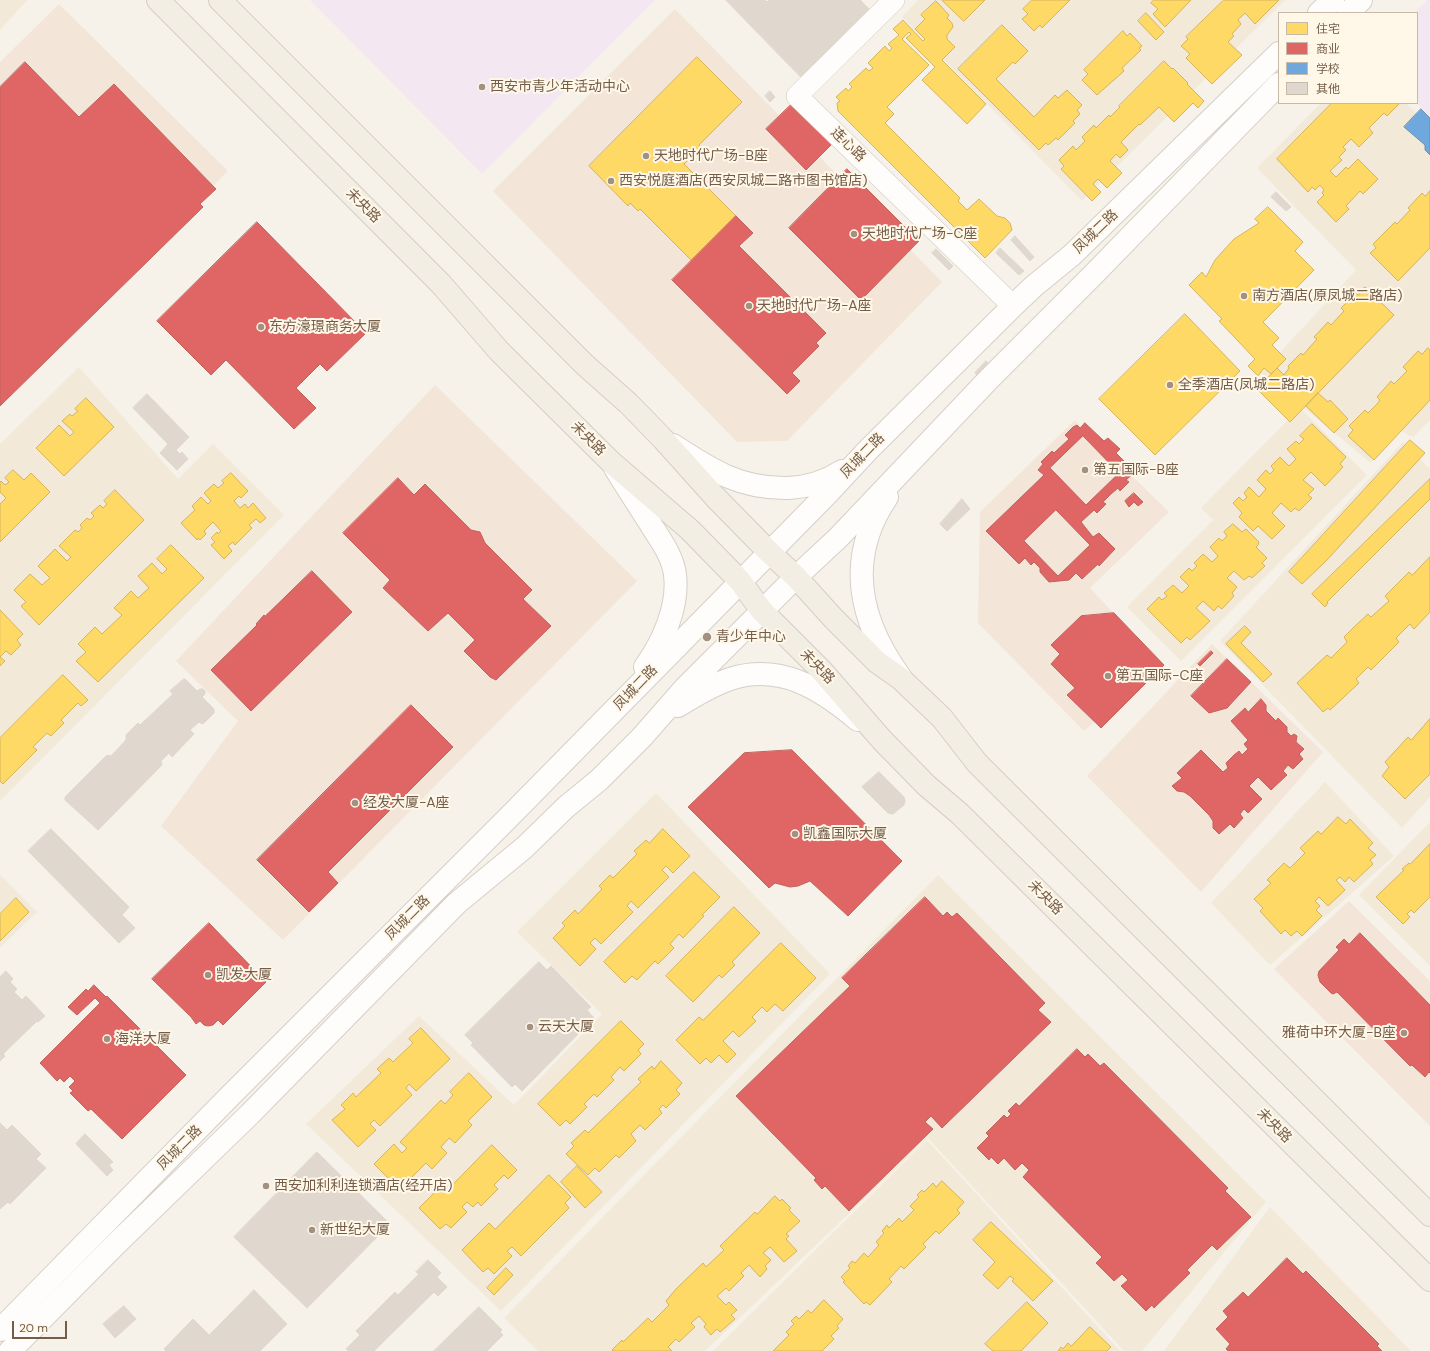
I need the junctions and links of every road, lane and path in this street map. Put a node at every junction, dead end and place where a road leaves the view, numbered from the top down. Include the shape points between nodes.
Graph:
1 (158, 0) edge
2 (220, 0) edge
3 (894, 0) edge
4 (1333, 0) edge
5 (1361, 0) edge
6 (1320, 12) edge
7 (1349, 12) edge
8 (1278, 53) edge
9 (1278, 85) edge
10 (1013, 306) junction
11 (664, 439) junction
12 (923, 448) junction
13 (868, 450) junction
14 (611, 462) junction
15 (769, 552) junction
16 (796, 577) junction
17 (740, 581) junction
18 (762, 611) junction
19 (901, 679) junction
20 (610, 714) junction
21 (642, 737) junction
22 (882, 740) junction
23 (1430, 1215) edge
24 (1430, 1280) edge
25 (0, 1330) edge
26 (10, 1351) edge

1 - 14 main road, 未央路 via 441,284 500,351
2 - 11 main road via 585,365 630,404
3 - 10 street, 连心路 via 797,96
4 - 6 main road
5 - 7 main road
8 - 10 main road, 凤城二路 via 1072,255
9 - 12 main road, 凤城二路
10 - 13 main road, 凤城二路
11 - 13 main road via 724,476 759,487 800,487 817,483 831,478
11 - 15 main road via 716,498
12 - 16 main road, 凤城二路 via 838,538
12 - 19 main road via 886,499 871,527 864,547 862,565 864,602 870,621 879,646
13 - 15 main road, 凤城二路
14 - 17 main road, 未央路 via 690,530
14 - 20 main road via 664,546 675,576 674,604 669,623 647,664
15 - 16 main road
15 - 17 main road, 凤城二路
16 - 18 main road, 凤城二路
16 - 19 main road via 877,662
17 - 18 main road, 未央路
17 - 20 main road, 凤城二路
18 - 21 main road, 凤城二路 via 685,688
18 - 22 main road, 未央路 via 821,670
19 - 23 main road via 942,718 977,763
20 - 25 main road, 凤城二路
21 - 22 main road via 679,706 728,679 744,675 762,675 798,680 814,688 845,709
21 - 26 main road, 凤城二路 via 525,847 457,903 250,1114
22 - 24 main road, 未央路 via 926,785 966,819

